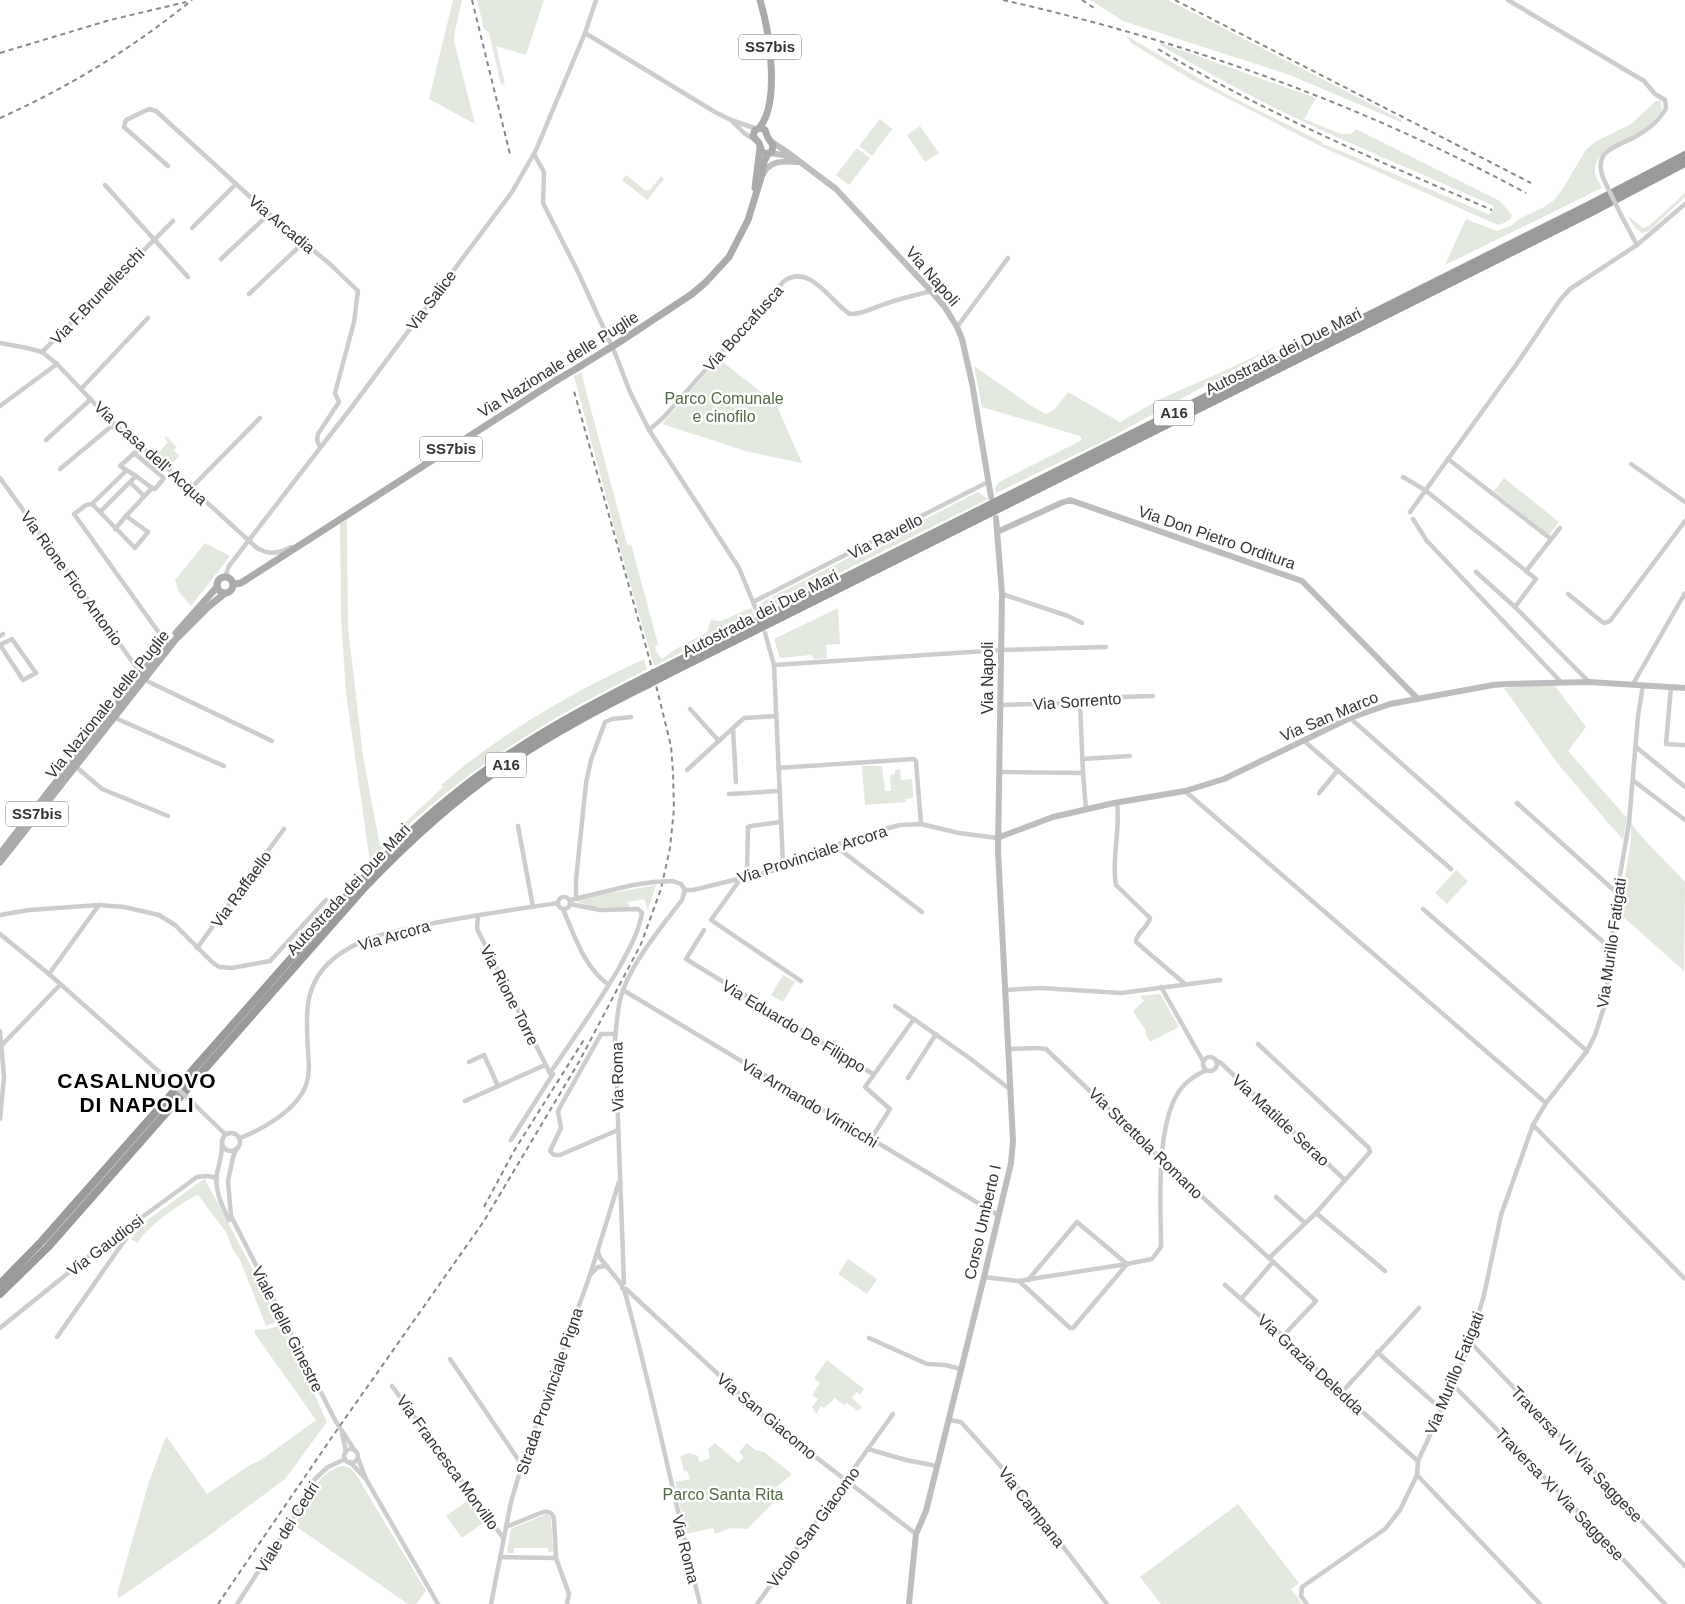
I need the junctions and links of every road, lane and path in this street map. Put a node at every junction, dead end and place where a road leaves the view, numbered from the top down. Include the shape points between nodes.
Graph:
1 (596, 0) edge
2 (760, 0) edge
3 (1508, 0) edge
4 (585, 33) junction
5 (768, 109) junction
6 (731, 120) junction
7 (758, 128) junction
8 (767, 135) junction
9 (755, 140) junction
10 (772, 142) junction
11 (760, 148) junction
12 (769, 153) junction
13 (534, 154) junction
14 (1685, 155) edge
15 (798, 162) junction
16 (1685, 163) edge
17 (168, 166) dead end
18 (806, 166) junction
19 (760, 181) junction
20 (236, 184) junction
21 (105, 186) dead end
22 (755, 193) junction
23 (1685, 204) edge
24 (269, 214) junction
25 (173, 221) dead end
26 (192, 228) dead end
27 (153, 240) junction
28 (303, 243) junction
29 (1637, 245) junction
30 (1008, 258) dead end
31 (221, 260) dead end
32 (188, 277) dead end
33 (931, 291) junction
34 (249, 294) dead end
35 (148, 318) dead end
36 (957, 327) junction
37 (0, 343) edge
38 (42, 352) junction
39 (57, 364) junction
40 (81, 389) junction
41 (91, 399) junction
42 (0, 406) edge
43 (260, 418) dead end
44 (114, 424) junction
45 (649, 430) junction
46 (46, 440) dead end
47 (141, 447) junction
48 (320, 447) junction
49 (134, 453) junction
50 (1448, 459) junction
51 (1631, 464) dead end
52 (60, 469) dead end
53 (126, 471) junction
54 (136, 476) junction
55 (1403, 477) dead end
56 (0, 478) edge
57 (130, 482) junction
58 (988, 482) junction
59 (152, 488) junction
60 (191, 488) junction
61 (1425, 490) junction
62 (144, 496) junction
63 (991, 497) dead end
64 (1685, 502) edge
65 (92, 504) junction
66 (100, 512) junction
67 (1410, 512) dead end
68 (126, 516) junction
69 (996, 518) dead end
70 (1413, 519) dead end
71 (1685, 521) edge
72 (1560, 528) dead end
73 (115, 529) junction
74 (997, 532) junction
75 (1550, 540) junction
76 (249, 541) junction
77 (297, 546) junction
78 (1526, 571) junction
79 (1476, 572) dead end
80 (225, 577) junction
81 (233, 584) junction
82 (216, 586) junction
83 (1685, 593) edge
84 (224, 594) junction
85 (1002, 594) junction
86 (1568, 594) dead end
87 (754, 602) junction
88 (1515, 608) junction
89 (758, 614) dead end
90 (1082, 623) dead end
91 (765, 633) dead end
92 (169, 640) junction
93 (0, 645) edge
94 (1106, 647) dead end
95 (1001, 650) junction
96 (774, 665) junction
97 (663, 673) junction
98 (143, 675) junction
99 (645, 681) junction
100 (1561, 682) junction
101 (1589, 682) junction
102 (1633, 684) junction
103 (1643, 685) junction
104 (1671, 687) junction
105 (1685, 688) edge
106 (1153, 696) dead end
107 (1418, 699) junction
108 (1080, 703) junction
109 (1001, 705) junction
110 (690, 709) dead end
111 (111, 716) junction
112 (776, 716) junction
113 (631, 717) dead end
114 (1350, 718) junction
115 (732, 729) junction
116 (1303, 740) junction
117 (272, 741) dead end
118 (719, 741) junction
119 (1685, 745) edge
120 (1636, 747) junction
121 (1130, 756) dead end
122 (1082, 759) junction
123 (73, 765) junction
124 (224, 766) dead end
125 (778, 768) junction
126 (687, 770) dead end
127 (1338, 770) junction
128 (999, 772) junction
129 (1083, 773) junction
130 (1634, 781) junction
131 (736, 782) dead end
132 (1685, 787) edge
133 (779, 791) junction
134 (1186, 791) junction
135 (1319, 793) dead end
136 (729, 794) dead end
137 (1117, 802) junction
138 (1517, 803) dead end
139 (1086, 809) junction
140 (168, 816) dead end
141 (1685, 820) edge
142 (781, 822) junction
143 (921, 824) junction
144 (518, 826) dead end
145 (284, 829) dead end
146 (997, 838) junction
147 (834, 844) junction
148 (0, 854) edge
149 (0, 862) edge
150 (783, 865) junction
151 (1451, 869) dead end
152 (742, 878) junction
153 (685, 890) junction
154 (1617, 893) junction
155 (576, 899) junction
156 (326, 900) dead end
157 (570, 902) junction
158 (558, 904) junction
159 (99, 905) junction
160 (533, 907) junction
161 (563, 909) junction
162 (1423, 909) dead end
163 (922, 912) dead end
164 (0, 915) edge
165 (478, 915) junction
166 (704, 930) dead end
167 (0, 934) edge
168 (197, 948) junction
169 (1610, 948) junction
170 (49, 974) junction
171 (1220, 980) dead end
172 (801, 981) dead end
173 (1185, 984) junction
174 (60, 985) junction
175 (609, 985) junction
176 (1161, 987) junction
177 (623, 990) junction
178 (1004, 990) junction
179 (896, 1006) dead end
180 (914, 1019) junction
181 (0, 1031) edge
182 (616, 1034) junction
183 (936, 1034) junction
184 (1258, 1044) dead end
185 (1, 1046) edge
186 (1009, 1049) junction
187 (1587, 1051) junction
188 (1217, 1061) junction
189 (469, 1062) dead end
190 (1203, 1062) junction
191 (545, 1065) junction
192 (1206, 1070) junction
193 (550, 1073) junction
194 (873, 1074) junction
195 (908, 1078) dead end
196 (498, 1086) junction
197 (1011, 1090) junction
198 (465, 1101) dead end
199 (1546, 1103) junction
200 (0, 1119) edge
201 (1533, 1125) junction
202 (618, 1130) junction
203 (225, 1134) junction
204 (240, 1138) junction
205 (871, 1139) junction
206 (512, 1140) dead end
207 (222, 1144) junction
208 (237, 1148) junction
209 (1162, 1160) junction
210 (217, 1178) junction
211 (1345, 1180) junction
212 (619, 1182) junction
213 (1276, 1197) dead end
214 (1316, 1212) junction
215 (998, 1215) junction
216 (608, 1217) junction
217 (622, 1218) junction
218 (138, 1220) junction
219 (1305, 1224) junction
220 (235, 1226) junction
221 (598, 1251) junction
222 (1269, 1258) junction
223 (1273, 1262) junction
224 (1128, 1264) junction
225 (607, 1266) junction
226 (1385, 1272) dead end
227 (590, 1275) junction
228 (984, 1277) junction
229 (1685, 1279) edge
230 (1028, 1280) junction
231 (1018, 1281) junction
232 (0, 1284) edge
233 (1225, 1285) dead end
234 (624, 1286) junction
235 (0, 1294) edge
236 (1241, 1299) junction
237 (1419, 1308) dead end
238 (0, 1328) edge
239 (1283, 1336) junction
240 (57, 1337) dead end
241 (869, 1338) dead end
242 (1470, 1342) junction
243 (1377, 1352) junction
244 (450, 1359) dead end
245 (961, 1369) junction
246 (1453, 1385) junction
247 (392, 1386) dead end
248 (1341, 1393) junction
249 (1441, 1409) junction
250 (893, 1414) dead end
251 (949, 1420) junction
252 (342, 1432) junction
253 (868, 1449) junction
254 (355, 1450) junction
255 (346, 1452) junction
256 (358, 1458) junction
257 (347, 1461) junction
258 (1418, 1461) junction
259 (522, 1465) junction
260 (937, 1466) junction
261 (1417, 1475) junction
262 (366, 1479) junction
263 (846, 1481) junction
264 (506, 1527) junction
265 (916, 1534) junction
266 (504, 1539) junction
267 (500, 1557) junction
268 (556, 1558) junction
269 (1685, 1566) edge
270 (237, 1604) edge
271 (438, 1604) edge
272 (491, 1604) edge
273 (567, 1604) edge
274 (700, 1604) edge
275 (757, 1604) edge
276 (909, 1604) edge
277 (1107, 1604) edge
278 (1307, 1604) edge
279 (1540, 1604) edge
280 (1665, 1604) edge

1 - 4 street, Via Salice
2 - 5 main road, SS7bis via 768,31 771,66
3 - 29 street, bridge via 1644,81 1666,103 1663,114 1641,133 1608,150 1600,164 1604,180
4 - 6 street
4 - 13 street, Via Salice
5 - 7 main road, SS7bis
5 - 8 main road, SS7bis
6 - 7 street
6 - 9 street
7 - 8 main road
7 - 9 main road via 753,134
8 - 10 main road
9 - 11 main road
10 - 12 main road, Via Nazionale delle Puglie via 773,149
10 - 18 main road, Via Napoli
11 - 12 main road
11 - 22 main road, Via Nazionale delle Puglie / SS7bis
12 - 15 main road, Via Napoli via 783,154
12 - 19 main road, Via Nazionale delle Puglie / SS7bis
13 - 45 street via 544,172 544,202
13 - 48 street, Via Salice via 512,192
14 - 97 highway, Autostrada dei Due Mari / A16
15 - 18 main road, Via Napoli
15 - 19 main road via 773,163 764,171
16 - 97 highway, Autostrada dei Due Mari / A16
17 - 20 street, Via Arcadia via 124,127 126,120 149,109 156,111
18 - 33 main road, Via Napoli via 836,189
19 - 22 main road, Via Nazionale delle Puglie / SS7bis
20 - 24 street, Via Arcadia
20 - 26 street
21 - 27 street, Via F.Brunelleschi
22 - 77 main road, Via Nazionale delle Puglie / SS7bis, bridge via 743,233 729,257 692,294
23 - 29 street
24 - 28 street, Via Arcadia
24 - 31 street
25 - 27 street, Via F.Brunelleschi
27 - 32 street, Via F.Brunelleschi
27 - 38 street, Via F.Brunelleschi
28 - 34 street
28 - 48 street, Via Arcadia via 358,291 354,322 335,393 339,402 318,434
29 - 50 street via 1570,289 1560,300
30 - 36 street
33 - 36 main road, Via Napoli
33 - 45 street, Via Boccafusca via 887,303 869,312 850,314 814,281 804,276 789,278
35 - 40 street
36 - 58 main road, Via Napoli via 970,375
37 - 38 street, Via Casa dell' Acqua
38 - 39 street, Via Casa dell' Acqua
39 - 40 street, Via Casa dell' Acqua
39 - 42 street
40 - 41 street, Via Casa dell' Acqua
41 - 44 street, Via Casa dell' Acqua
41 - 46 street
43 - 60 street
44 - 47 street, Via Casa dell' Acqua
44 - 52 street
45 - 87 street via 739,568
47 - 49 street
47 - 60 street, Via Casa dell' Acqua
48 - 76 street, Via Salice
49 - 53 street via 120,466
49 - 59 street via 164,478 155,489
50 - 61 street
50 - 75 street
51 - 64 street
53 - 54 street
53 - 65 street
54 - 57 street
54 - 59 street
55 - 61 street
56 - 98 street, Via Rione Fico Antonio
57 - 62 street
57 - 66 street
58 - 63 main road, Via Napoli
58 - 87 street, Via Ravello
59 - 62 street
60 - 76 street, Via Casa dell' Acqua
61 - 67 street
61 - 78 street
62 - 68 street
65 - 66 street
65 - 92 street via 74,514 157,630
66 - 73 street
68 - 73 street
68 - 73 street via 148,532 134,548
69 - 74 main road, Via Napoli
70 - 100 street via 1427,541
71 - 86 street via 1610,621 1602,622
72 - 75 street
74 - 85 main road, Via Napoli
74 - 107 main road, Via Don Pietro Orditura via 1070,500 1302,581
75 - 78 street
76 - 77 street, Via Casa dell' Acqua via 273,554
76 - 80 street, Via Salice via 229,566
77 - 81 main road, Via Nazionale delle Puglie / SS7bis
78 - 88 street via 1536,579
79 - 88 street
80 - 81 main road via 230,578
80 - 82 main road, SS7bis
81 - 84 main road, SS7bis via 231,591
82 - 84 main road
82 - 92 main road, Via Nazionale delle Puglie / SS7bis
83 - 102 street
84 - 98 main road, Via Nazionale delle Puglie / SS7bis
85 - 90 street
85 - 95 main road, Via Napoli
87 - 89 street
88 - 101 street
91 - 96 street
92 - 98 main road, Via Nazionale delle Puglie / SS7bis
93 - 93 street via 24,680 36,673 12,639
94 - 95 street
95 - 96 street
95 - 109 main road, Via Napoli
96 - 112 street
97 - 99 highway, Autostrada dei Due Mari / A16, bridge
98 - 111 main road, Via Nazionale delle Puglie / SS7bis
98 - 117 street via 149,682
99 - 232 highway, Autostrada dei Due Mari / A16 via 566,718 495,763 446,800 380,860 52,1230
99 - 235 highway, Autostrada dei Due Mari / A16 via 499,770 427,826 382,869 48,1247
100 - 101 main road, Via San Marco
100 - 107 main road, Via San Marco via 1493,685
101 - 102 main road, Via San Marco
102 - 103 main road, Via San Marco
103 - 104 main road, Via San Marco
103 - 120 street, Via Murillo Fatigati
104 - 105 main road, Via San Marco
104 - 119 street via 1666,744
106 - 108 street, Via Sorrento via 1088,698
107 - 114 main road, Via San Marco via 1390,704
108 - 109 street, Via Sorrento
108 - 122 street
109 - 128 main road, Via Napoli
110 - 118 street
111 - 123 main road, Via Nazionale delle Puglie / SS7bis
111 - 124 street
112 - 115 street via 744,718
112 - 125 street
113 - 155 street via 605,722 591,760 586,783
114 - 116 main road, Via San Marco
114 - 169 street
115 - 118 street
115 - 131 street
116 - 127 street
116 - 134 main road, Via San Marco via 1224,779
118 - 126 street
120 - 130 street, Via Murillo Fatigati
120 - 132 street
121 - 122 street
122 - 129 street
123 - 140 street via 102,789
123 - 148 main road, Via Nazionale delle Puglie / SS7bis
123 - 149 main road, Via Nazionale delle Puglie / SS7bis
125 - 133 street
125 - 143 street via 914,759
127 - 135 street
127 - 151 street
128 - 129 street
128 - 146 main road, Via Napoli
129 - 139 street
130 - 141 street
130 - 154 street, Via Murillo Fatigati
133 - 136 street
133 - 142 street
134 - 137 main road, Via San Marco
134 - 199 street
137 - 139 main road, Via San Marco
137 - 173 street via 1116,885 1150,918 1136,937 1136,942
138 - 154 street
139 - 146 main road, Via San Marco via 1053,817
142 - 150 street
142 - 152 street via 748,827 748,863
143 - 146 street, Via Provinciale Arcora
143 - 147 street, Via Provinciale Arcora via 900,825 868,838
144 - 160 street
145 - 168 street, Via Raffaello
146 - 178 main road, Corso Umberto I
147 - 150 street, Via Provinciale Arcora
147 - 163 street
150 - 152 street, Via Provinciale Arcora
152 - 153 street, Via Provinciale Arcora
152 - 172 street via 711,920
153 - 155 street, Via Arcora, bridge via 673,881 654,882
153 - 177 street, Via Roma via 682,900 638,961
154 - 169 street, Via Murillo Fatigati
155 - 157 street, Via Arcora
156 - 168 street via 270,961 232,968 219,967
157 - 158 street, Via Arcora via 563,897
157 - 161 street, Via Arcora via 569,908
157 - 175 street via 600,910 638,909 642,913 629,950
158 - 160 street, Via Arcora
158 - 161 street
159 - 164 street
159 - 168 street via 159,915 175,925
159 - 170 street
160 - 165 street, Via Arcora
161 - 175 street via 589,965
162 - 187 street
165 - 191 street, Via Rione Torre via 477,929
165 - 204 street, Via Arcora via 374,938 343,952 324,968 315,980 306,1009 307,1084 290,1108 264,1127
166 - 194 street, Via Eduardo De Filippo via 686,959
167 - 170 street
169 - 187 street, Via Murillo Fatigati via 1605,1004
170 - 174 street
171 - 173 street
173 - 176 street
174 - 185 street
174 - 203 street, bridge
175 - 193 street
176 - 178 street via 1121,993 1041,988
176 - 190 street
177 - 182 street, Via Roma
177 - 205 street, Via Armando Virnicchi
178 - 186 main road, Corso Umberto I
179 - 180 street
180 - 183 street
180 - 194 street, Via Eduardo De Filippo
181 - 185 street
182 - 202 street, Via Roma
182 - 202 street via 601,1034 579,1072 559,1109 561,1128 550,1151 560,1155
183 - 195 street
183 - 197 street
184 - 211 street via 1369,1148 1370,1152
185 - 200 street via 4,1077
186 - 197 main road, Corso Umberto I
186 - 209 street, Via Strettola Romano via 1046,1049
187 - 199 street, Via Murillo Fatigati
188 - 190 street via 1209,1057
188 - 192 street via 1214,1070
188 - 211 street, Via Matilde Serao
189 - 196 street via 484,1055
190 - 192 street
191 - 193 street, Via Rione Torre
191 - 196 street
192 - 209 street via 1177,1094 1166,1124
193 - 206 street via 553,1074
194 - 205 street via 866,1087 890,1109
196 - 198 street
197 - 215 main road, Corso Umberto I via 1011,1163
199 - 201 street, Via Murillo Fatigati
201 - 229 street
201 - 242 street, Via Murillo Fatigati via 1502,1215
202 - 212 street, Via Roma
203 - 204 street via 233,1132
203 - 207 street
204 - 208 street
205 - 215 street, Via Armando Virnicchi
207 - 208 street via 230,1151
207 - 210 street, Viale delle Ginestre
208 - 220 street, Viale delle Ginestre via 228,1181
209 - 222 street, Via Strettola Romano
209 - 224 street via 1160,1247 1152,1259
210 - 218 street, Via Gaudiosi via 197,1177
210 - 220 street, Viale delle Ginestre via 219,1198
211 - 214 street
212 - 216 street, Strada Provinciale Pigna
212 - 217 street, Via Roma
213 - 219 street
214 - 219 street
214 - 226 street
215 - 228 main road, Corso Umberto I
216 - 217 street via 614,1212
216 - 221 street, Strada Provinciale Pigna
217 - 234 street, Via Roma
218 - 238 street, Via Gaudiosi
218 - 240 street
219 - 222 street
220 - 252 street, Viale delle Ginestre
221 - 225 street, Via Roma
221 - 227 street, Strada Provinciale Pigna
222 - 223 street, Via Strettola Romano
223 - 236 street
223 - 239 street, Via Strettola Romano via 1316,1301
224 - 230 street
224 - 230 street via 1077,1222
224 - 231 street via 1073,1328
225 - 227 street via 598,1267
225 - 234 street, Via Roma
227 - 259 street, Strada Provinciale Pigna
228 - 231 street
228 - 245 main road, Corso Umberto I
230 - 231 street
233 - 236 street, Via Grazia Deledda
234 - 263 street, Via San Giacomo via 770,1422
234 - 274 street, Via Roma
236 - 239 street, Via Grazia Deledda
237 - 243 street
239 - 248 street, Via Grazia Deledda
241 - 245 street via 927,1364
242 - 246 street, Via Murillo Fatigati
242 - 269 street, Traversa VII Via Saggese
243 - 248 street
243 - 249 street
244 - 259 street
245 - 251 main road, Corso Umberto I
246 - 249 street, Via Murillo Fatigati
246 - 280 street, Traversa XI Via Saggese
247 - 266 street, Via Francesca Morvillo
248 - 258 street, Via Grazia Deledda
249 - 258 street, Via Murillo Fatigati
250 - 253 street, Vicolo San Giacomo
251 - 260 main road, Corso Umberto I
251 - 277 street, Via Campana via 961,1422 1006,1472
252 - 254 street, Viale delle Ginestre
252 - 255 street, Viale delle Ginestre
253 - 260 street
253 - 263 street, Vicolo San Giacomo
254 - 255 street
254 - 256 street, Viale delle Ginestre
255 - 257 street, Viale delle Ginestre
256 - 257 street via 354,1462
256 - 262 street, Viale delle Ginestre
257 - 262 street, Viale delle Ginestre
257 - 270 street, Viale dei Cedri via 328,1467 315,1480 292,1522
258 - 261 street, Via Murillo Fatigati
259 - 264 street, Strada Provinciale Pigna
260 - 265 main road, Corso Umberto I
261 - 278 street via 1400,1510 1385,1529 1302,1587 1301,1596
261 - 279 street
262 - 271 street, Viale delle Ginestre
263 - 265 street, Via San Giacomo
263 - 275 street, Vicolo San Giacomo
264 - 266 street, Strada Provinciale Pigna
264 - 268 street via 550,1512 554,1519
265 - 276 main road, Corso Umberto I
266 - 267 street, Strada Provinciale Pigna
267 - 268 street
267 - 272 street, Strada Provinciale Pigna
268 - 273 street via 568,1594

